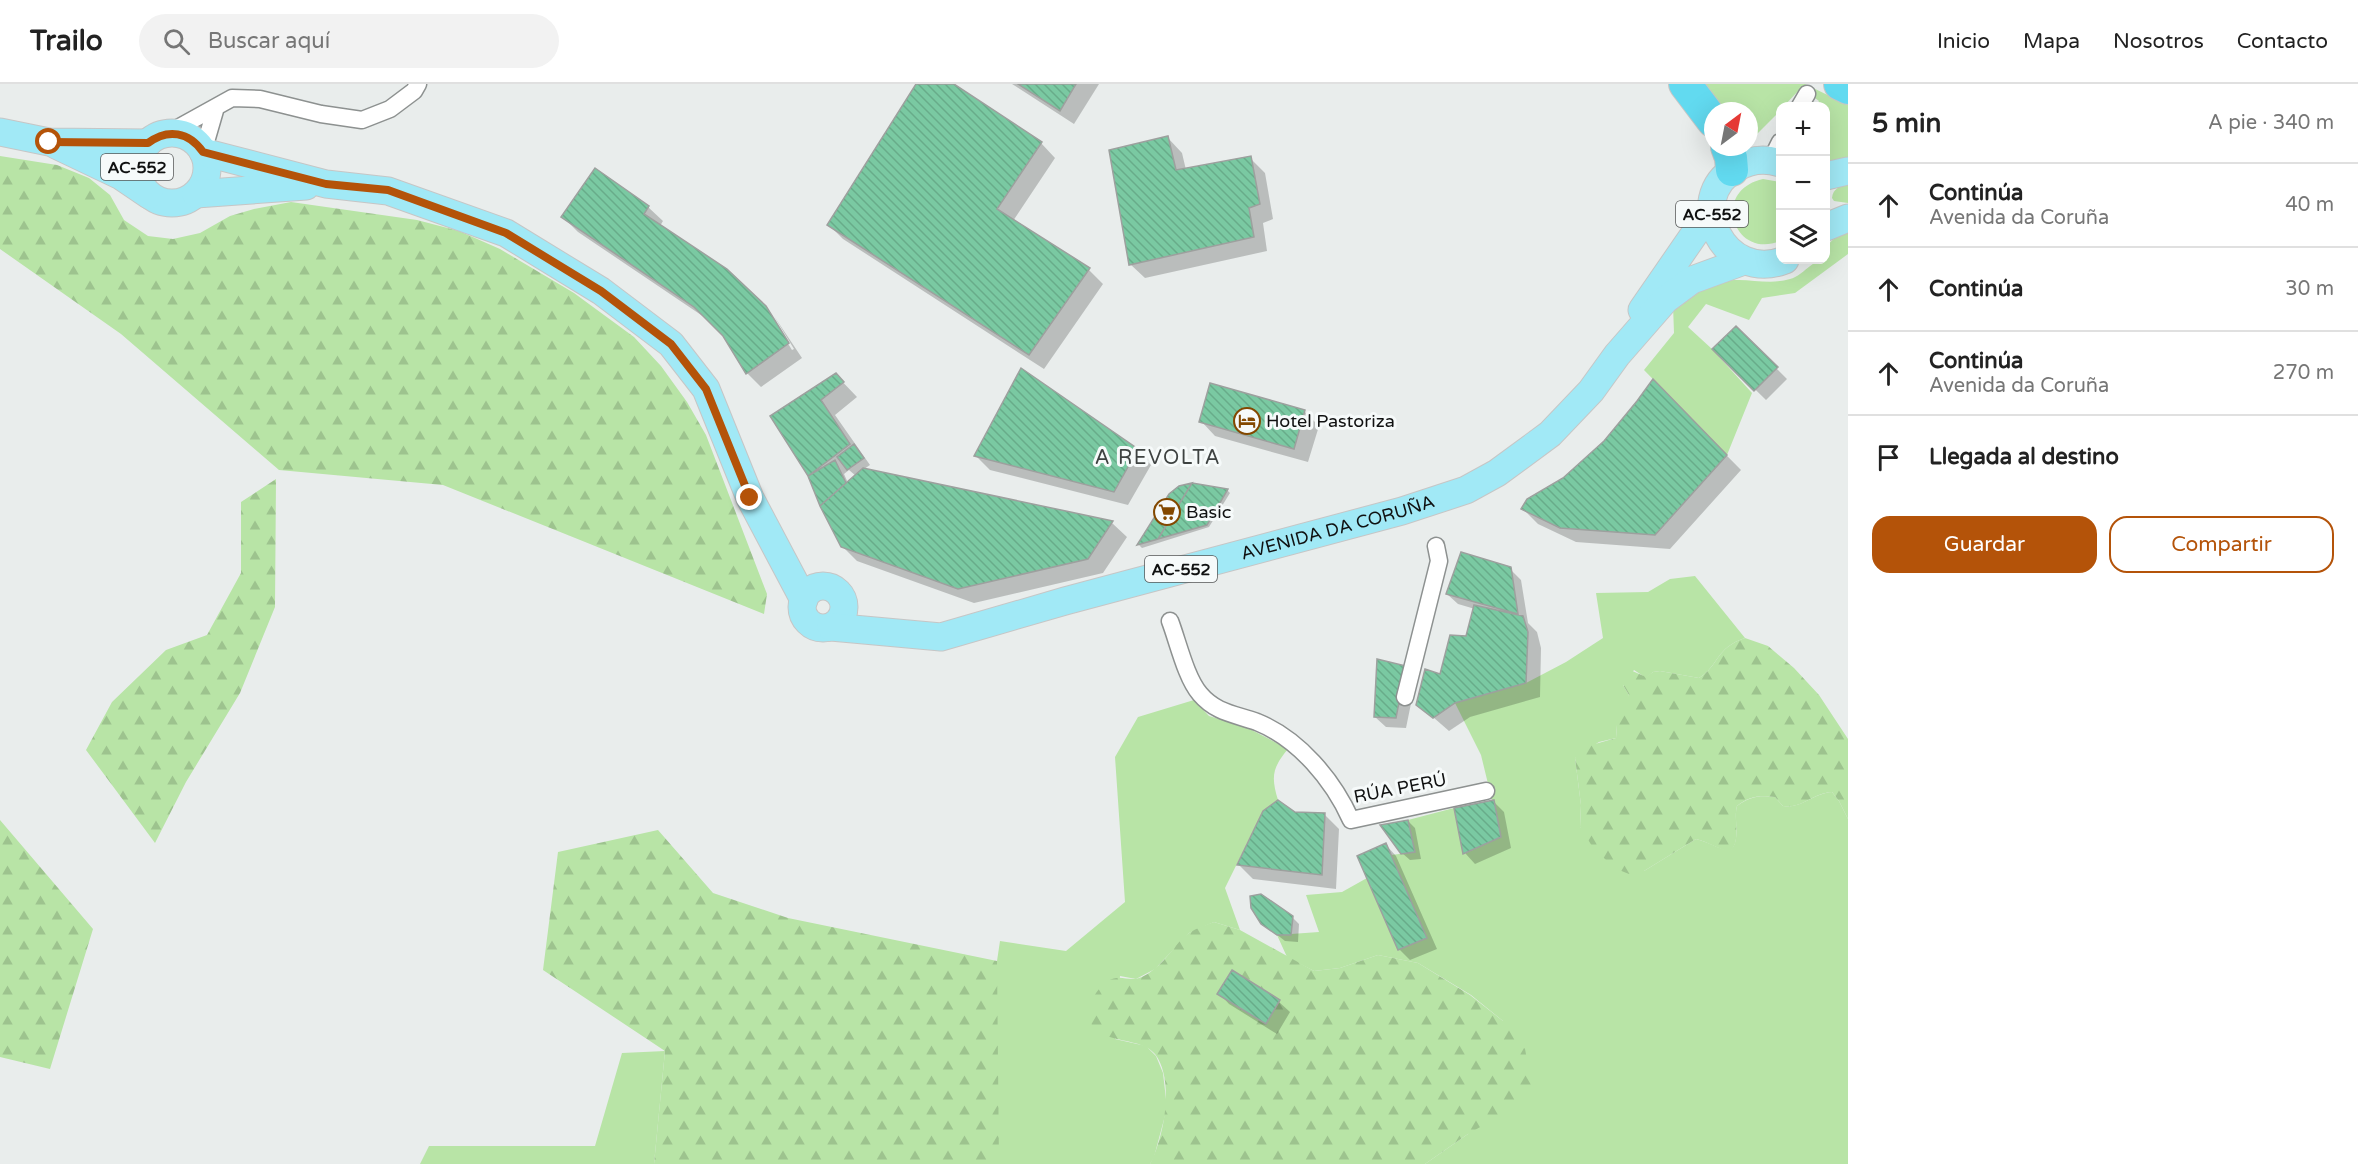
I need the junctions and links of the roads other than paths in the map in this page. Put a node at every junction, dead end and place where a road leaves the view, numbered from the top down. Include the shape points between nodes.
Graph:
1 (418, 84) edge
2 (1685, 84) edge
3 (1840, 84) edge
4 (1848, 88) edge
5 (216, 107) junction
6 (1704, 109) edge
7 (0, 132) edge
8 (157, 138) junction
9 (49, 142) junction
10 (203, 152) junction
11 (1776, 155) edge
12 (1729, 159) edge
13 (1848, 171) edge
14 (1830, 175) edge
15 (326, 184) junction
16 (196, 194) junction
17 (157, 200) junction
18 (1712, 210) junction
19 (1848, 219) edge
20 (1830, 226) edge
21 (1744, 261) junction
22 (1776, 263) edge
23 (1617, 355) junction
24 (1436, 546) dead end
25 (812, 593) junction
26 (837, 617) junction
27 (1170, 621) dead end
28 (1405, 697) dead end
29 (1486, 791) dead end

1 - 5 street via 390,109 362,120 260,99 232,98
2 - 6 highway
3 - 4 highway
5 - 8 street
5 - 10 street
7 - 9 main road, AC-552
8 - 9 main road, AC-552
8 - 10 main road, AC-552 via 188,137
8 - 17 main road, AC-552 via 141,152 138,163 141,185
9 - 17 main road, AC-552 via 121,176
10 - 15 main road, AC-552
10 - 16 main road via 208,170
11 - 12 main road, AC-552 via 1744,163
12 - 18 main road, AC-552
13 - 14 main road
15 - 16 main road, AC-552
15 - 25 main road, AC-552 via 388,190 506,233 601,291 671,344 706,389 750,498
16 - 17 main road, AC-552 via 178,203
18 - 21 main road, AC-552 via 1720,240
18 - 23 main road, AC-552 via 1649,298
19 - 20 main road
21 - 22 main road, AC-552
21 - 23 main road, AC-552 via 1692,280 1665,300
23 - 26 main road, AVENIDA DA CORUÑA / AC-552 via 1591,392 1550,434 1497,473 1466,490 941,637
24 - 28 street via 1438,561
25 - 26 main road, AC-552 via 827,586 839,593
25 - 26 main road, AC-552 via 803,613 808,621 819,627
27 - 29 street, RÚA PERÚ via 1199,693 1219,711 1258,722 1290,741 1340,796 1351,820

